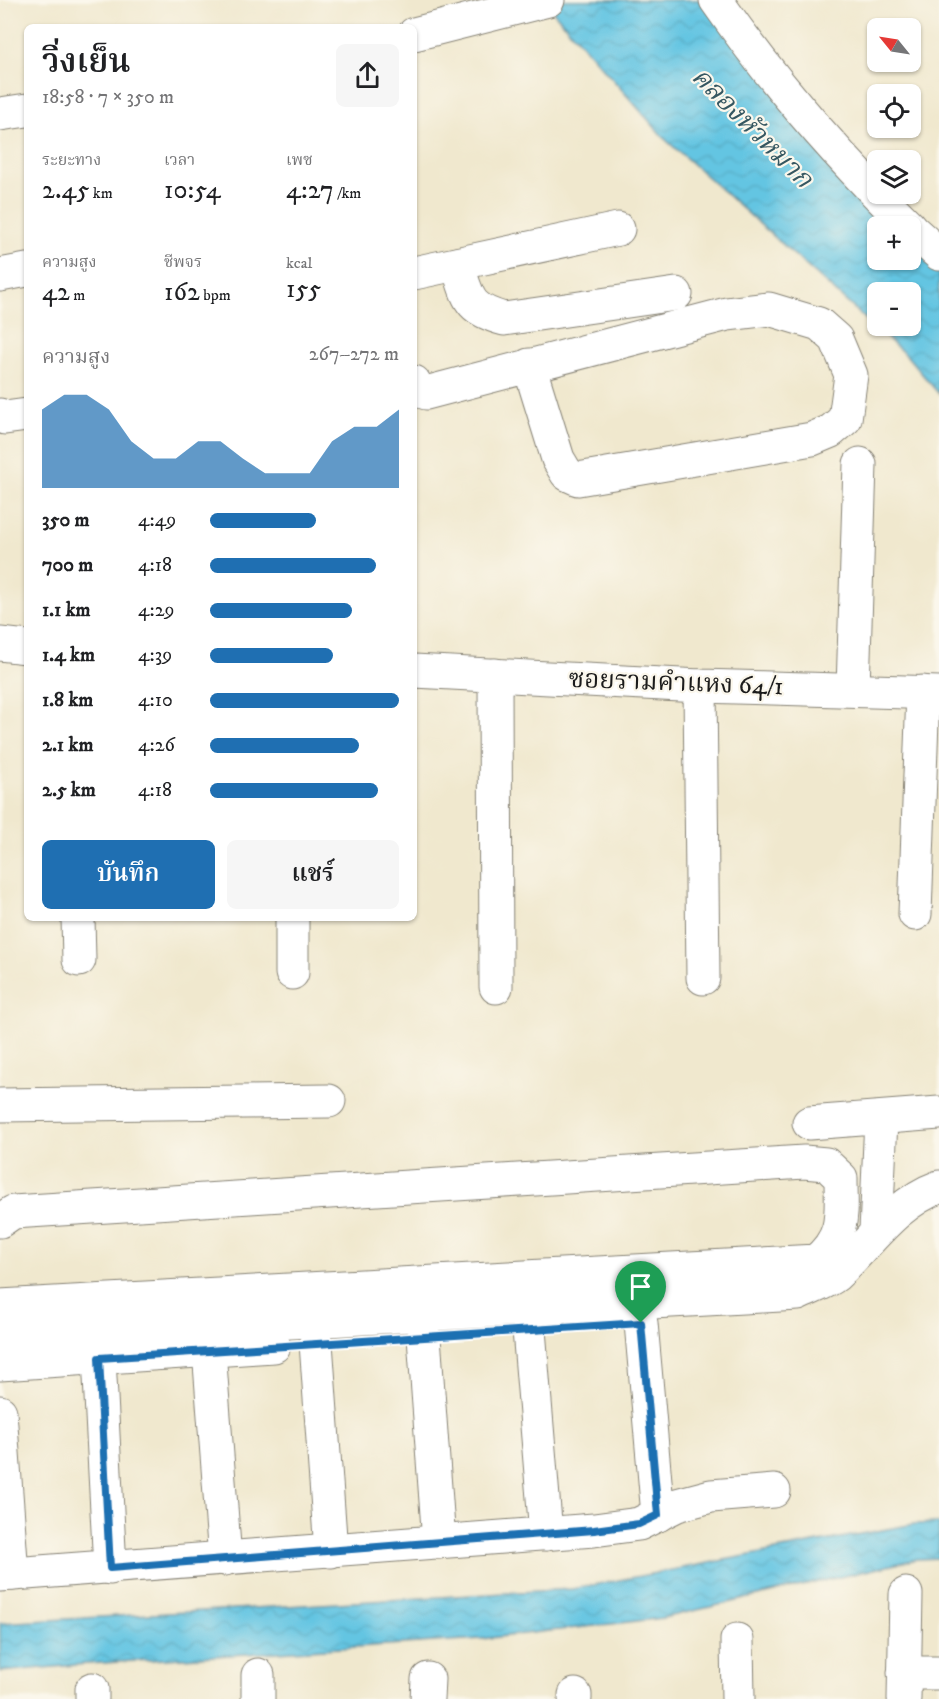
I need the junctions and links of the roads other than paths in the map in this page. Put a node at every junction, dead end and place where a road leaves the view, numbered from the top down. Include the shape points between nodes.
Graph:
1 (717, 0) edge
2 (540, 3) edge
3 (454, 12) edge
4 (417, 32) edge
5 (24, 110) edge
6 (0, 114) edge
7 (899, 216) edge
8 (618, 229) dead end
9 (921, 237) edge
10 (939, 254) edge
11 (457, 264) junction
12 (24, 271) edge
13 (417, 272) edge
14 (0, 276) edge
15 (676, 294) dead end
16 (529, 365) junction
17 (417, 386) edge
18 (0, 415) edge
19 (24, 415) edge
20 (860, 464) dead end
21 (0, 644) edge
22 (24, 647) edge
23 (417, 671) edge
24 (495, 675) junction
25 (700, 686) junction
26 (853, 689) junction
27 (931, 693) edge
28 (929, 811) edge
29 (915, 914) dead end
30 (78, 921) edge
31 (292, 921) edge
32 (78, 960) dead end
33 (292, 973) dead end
34 (703, 978) dead end
35 (496, 987) dead end
36 (328, 1101) dead end
37 (0, 1106) edge
38 (939, 1113) edge
39 (881, 1119) junction
40 (809, 1123) dead end
41 (939, 1187) edge
42 (0, 1221) edge
43 (876, 1231) junction
44 (791, 1290) junction
45 (0, 1306) edge
46 (641, 1323) junction
47 (529, 1330) junction
48 (424, 1336) junction
49 (0, 1338) edge
50 (316, 1343) junction
51 (209, 1351) junction
52 (99, 1358) junction
53 (0, 1364) edge
54 (0, 1412) edge
55 (774, 1491) dead end
56 (658, 1515) junction
57 (546, 1534) junction
58 (439, 1542) junction
59 (331, 1551) junction
60 (225, 1559) junction
61 (110, 1568) junction
62 (6, 1575) edge
63 (906, 1594) dead end
64 (737, 1640) dead end
65 (939, 1673) edge
66 (904, 1686) edge
67 (738, 1699) edge

1 - 7 street via 752,52 851,169
2 - 3 street
3 - 4 street
5 - 6 street
8 - 11 street
9 - 10 street
11 - 13 street
11 - 15 street via 471,304 504,319
12 - 14 street
16 - 16 street via 727,314 769,309 819,324 836,339 850,375 845,419 831,431 812,439 578,479 567,474 558,459
16 - 17 street via 426,393
18 - 19 street
20 - 26 street
21 - 22 street
23 - 24 street, ซอยรามคำแหง 64/1
24 - 25 street, ซอยรามคำแหง 64/1
24 - 35 street
25 - 26 street, ซอยรามคำแหง 64/1
25 - 34 street
26 - 27 street, ซอยรามคำแหง 64/1
27 - 28 street
28 - 29 street
30 - 32 street
31 - 33 street
36 - 37 street
38 - 39 street
39 - 40 street
39 - 43 street
41 - 43 street via 922,1193
42 - 44 street via 13,1212 804,1162 826,1164 842,1178 840,1229 830,1250
43 - 44 street via 834,1276
44 - 45 street
44 - 46 street
44 - 49 street
46 - 47 street
46 - 56 street
47 - 48 street
47 - 57 street
48 - 50 street
48 - 58 street
50 - 51 street
50 - 59 street
51 - 52 street
51 - 60 street
52 - 53 street
52 - 61 street
54 - 62 street
55 - 56 street via 711,1496 677,1505
56 - 57 street via 639,1524
57 - 58 street
58 - 59 street
59 - 60 street
60 - 61 street
61 - 62 street
63 - 66 street
64 - 67 street
65 - 66 street

